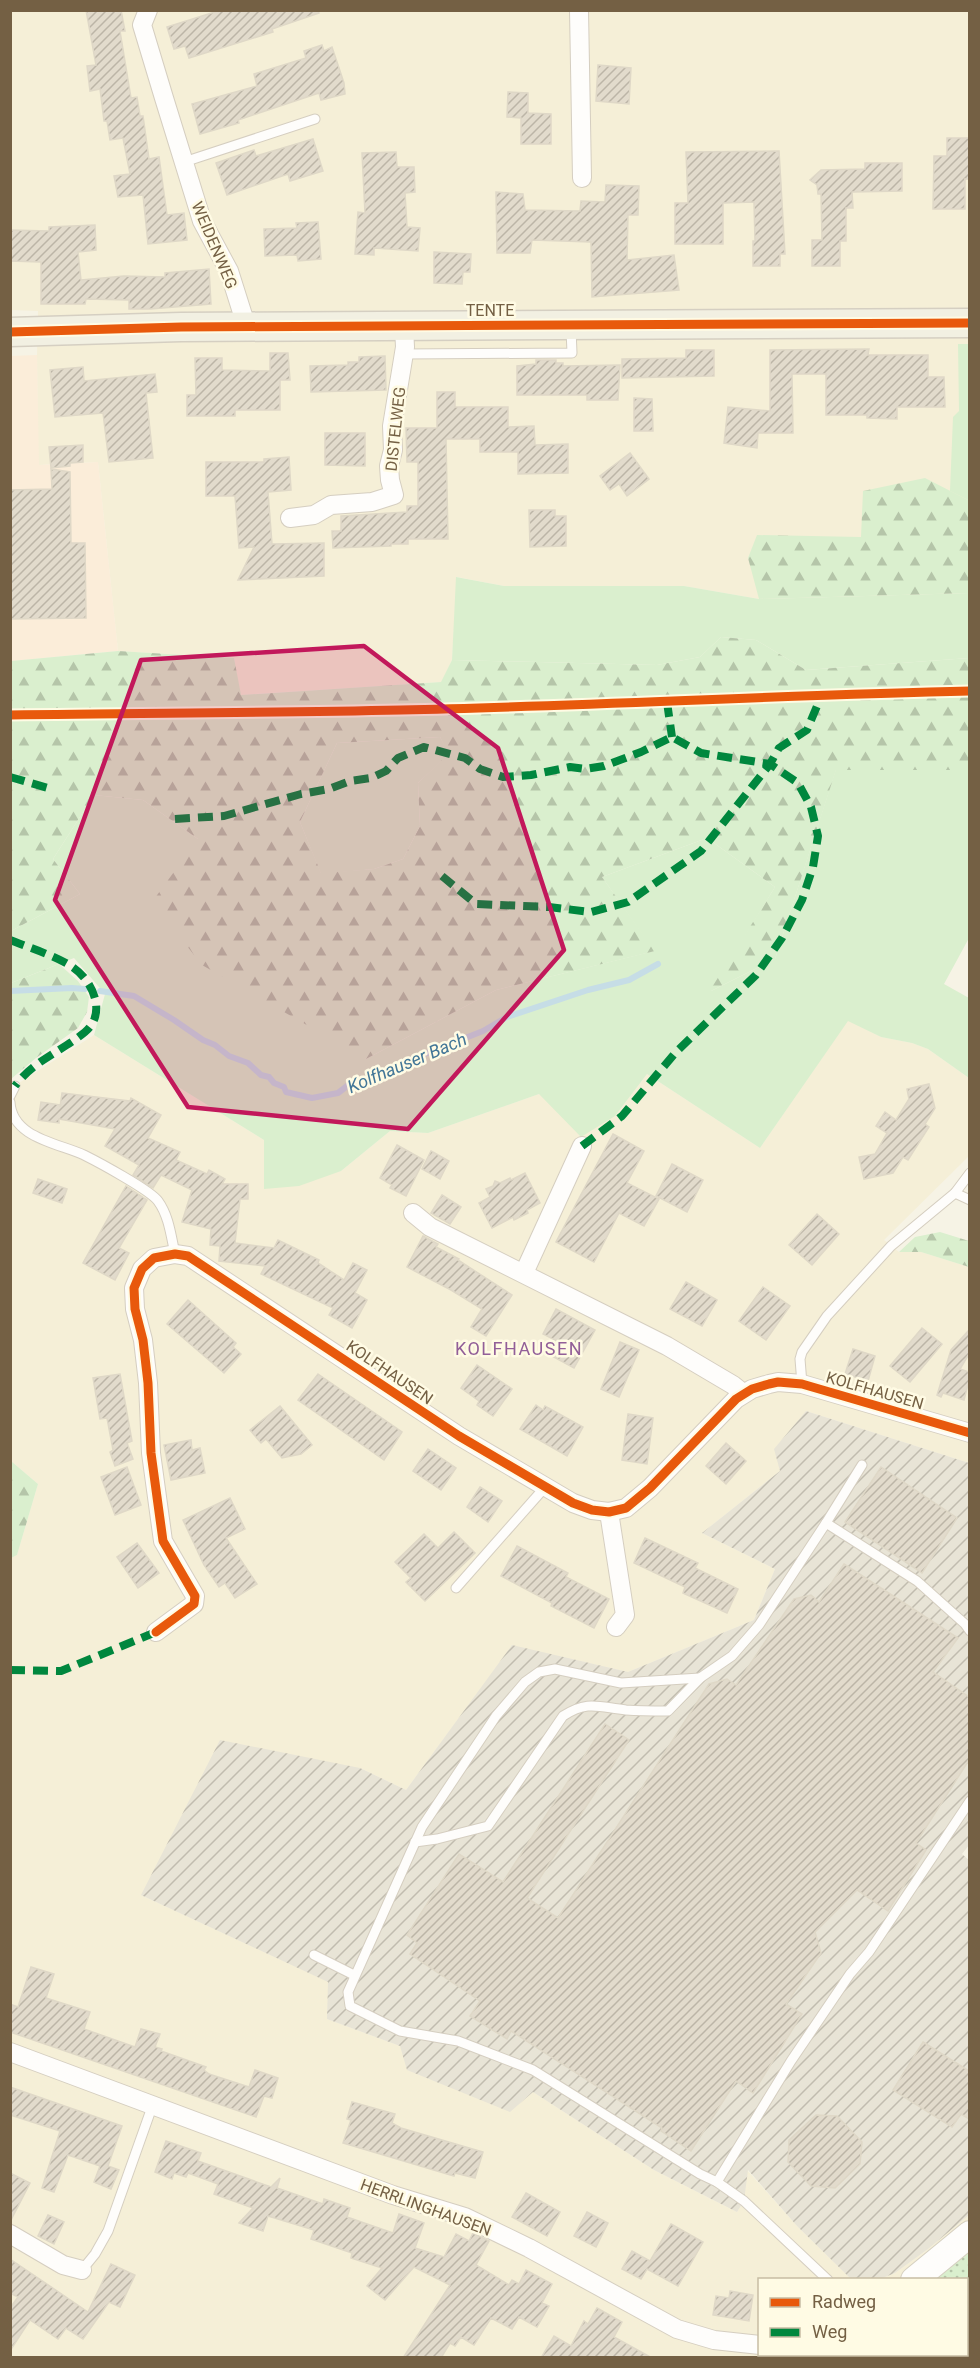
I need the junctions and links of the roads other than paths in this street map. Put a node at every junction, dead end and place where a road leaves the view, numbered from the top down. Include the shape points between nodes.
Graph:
1 (148, 10) edge
2 (579, 10) edge
3 (315, 120) dead end
4 (184, 162) junction
5 (582, 178) dead end
6 (969, 322) edge
7 (247, 328) junction
8 (10, 332) edge
9 (404, 340) junction
10 (290, 518) dead end
11 (15, 1086) dead end
12 (10, 1096) edge
13 (10, 1102) edge
14 (582, 1146) dead end
15 (969, 1173) edge
16 (954, 1193) junction
17 (969, 1200) edge
18 (413, 1213) dead end
19 (175, 1254) junction
20 (524, 1273) junction
21 (802, 1384) junction
22 (743, 1393) junction
23 (969, 1433) edge
24 (862, 1466) dead end
25 (546, 1486) junction
26 (609, 1512) junction
27 (826, 1523) junction
28 (456, 1588) dead end
29 (616, 1627) dead end
30 (156, 1632) dead end
31 (969, 1632) edge
32 (700, 1677) junction
33 (969, 1801) edge
34 (415, 1842) junction
35 (314, 1955) dead end
36 (354, 1976) junction
37 (10, 2052) edge
38 (152, 2106) junction
39 (717, 2182) junction
40 (10, 2234) edge
41 (969, 2234) edge
42 (82, 2270) joint
43 (826, 2278) edge
44 (916, 2278) edge
45 (758, 2345) edge

1 - 4 street, WEIDENWEG via 142,25
2 - 5 street
3 - 4 lane
4 - 7 street, WEIDENWEG via 202,221 229,271
6 - 9 main road, TENTE via 571,326
7 - 8 main road, TENTE
7 - 9 main road, TENTE
9 - 10 street, DISTELWEG via 389,466 394,495 372,502 332,505 314,515
11 - 12 lane
13 - 19 lane via 13,1115 26,1131 84,1155 157,1200 169,1225
14 - 20 street
15 - 16 lane, KOLFHAUSEN
16 - 17 lane
16 - 21 lane, KOLFHAUSEN via 903,1234 827,1316 802,1352
18 - 20 street via 430,1227
19 - 25 street, KOLFHAUSEN via 188,1256 459,1436
19 - 30 street via 154,1258 142,1269 134,1288 145,1351 151,1454 163,1541 195,1596 194,1604
20 - 22 street via 667,1346
21 - 22 street, KOLFHAUSEN via 778,1382
21 - 23 street, KOLFHAUSEN
22 - 26 street, KOLFHAUSEN via 650,1488 626,1508
24 - 27 lane
25 - 26 street, KOLFHAUSEN via 573,1503
25 - 28 lane
26 - 29 street via 625,1616
27 - 31 lane via 917,1581
27 - 32 lane via 759,1625 732,1656
32 - 34 lane via 668,1711 625,1710 595,1704 577,1707 563,1716 488,1827
32 - 34 lane via 621,1683 555,1669 539,1672 496,1716 447,1786
33 - 39 lane via 888,1926 850,1974 792,2061
34 - 36 lane
35 - 36 lane
36 - 39 lane via 348,1992 350,2006 400,2031 458,2041 533,2070
37 - 38 street, HERRLINGHAUSEN
38 - 42 lane via 108,2231
38 - 45 street, HERRLINGHAUSEN via 393,2195 465,2217 677,2329 714,2340
39 - 43 lane via 744,2201
40 - 42 street via 63,2265
41 - 44 street

